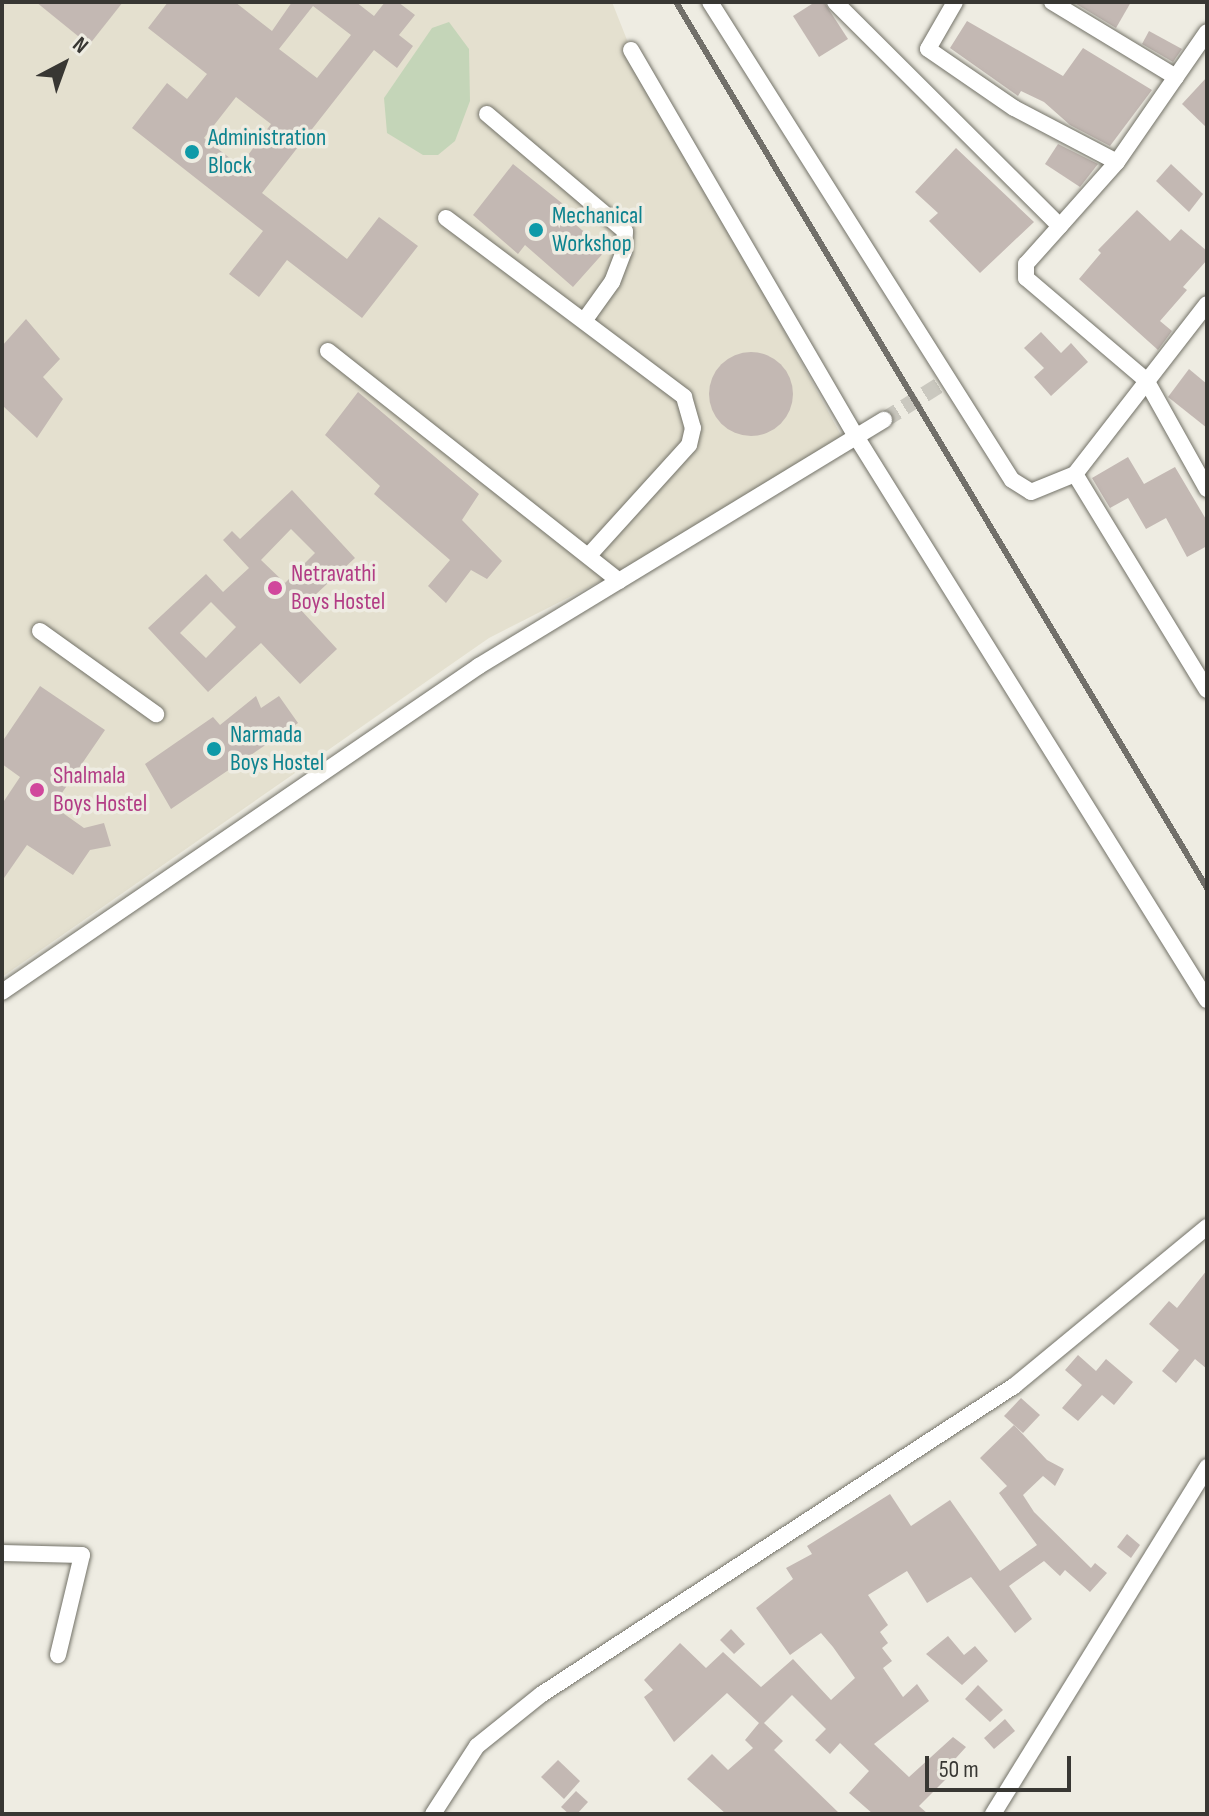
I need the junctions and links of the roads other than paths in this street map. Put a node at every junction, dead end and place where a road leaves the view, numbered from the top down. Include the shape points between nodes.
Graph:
1 (710, 2) edge
2 (835, 2) edge
3 (955, 2) edge
4 (1052, 2) edge
5 (1207, 32) edge
6 (631, 50) dead end
7 (1176, 77) junction
8 (487, 114) dead end
9 (1117, 162) junction
10 (446, 218) dead end
11 (1060, 226) junction
12 (1207, 304) edge
13 (584, 321) junction
14 (328, 351) dead end
15 (1146, 380) junction
16 (884, 420) tunnel mouth
17 (857, 438) junction
18 (1075, 474) junction
19 (1207, 489) edge
20 (590, 554) junction
21 (619, 581) junction
22 (40, 631) dead end
23 (1207, 690) edge
24 (156, 714) dead end
25 (2, 992) edge
26 (1207, 1000) edge
27 (1207, 1227) edge
28 (1207, 1467) edge
29 (2, 1553) edge
30 (58, 1655) dead end
31 (433, 1814) edge
32 (993, 1814) edge

1 - 18 street via 1012,480 1031,492
2 - 11 street
3 - 9 street via 928,49 1014,108
4 - 7 street
5 - 7 street
6 - 17 street
7 - 9 street
8 - 13 street via 625,231 612,282
9 - 11 street
10 - 13 street
11 - 15 street via 1026,264 1026,278
12 - 15 street
13 - 20 street via 684,397 693,428 689,445
14 - 20 street
15 - 18 street
15 - 19 street
16 - 17 street
17 - 21 street
17 - 26 street
18 - 23 street
20 - 21 street
21 - 25 street via 466,674
22 - 24 street
27 - 31 street via 1014,1386 542,1694 477,1746
28 - 32 street
29 - 30 street via 82,1555

